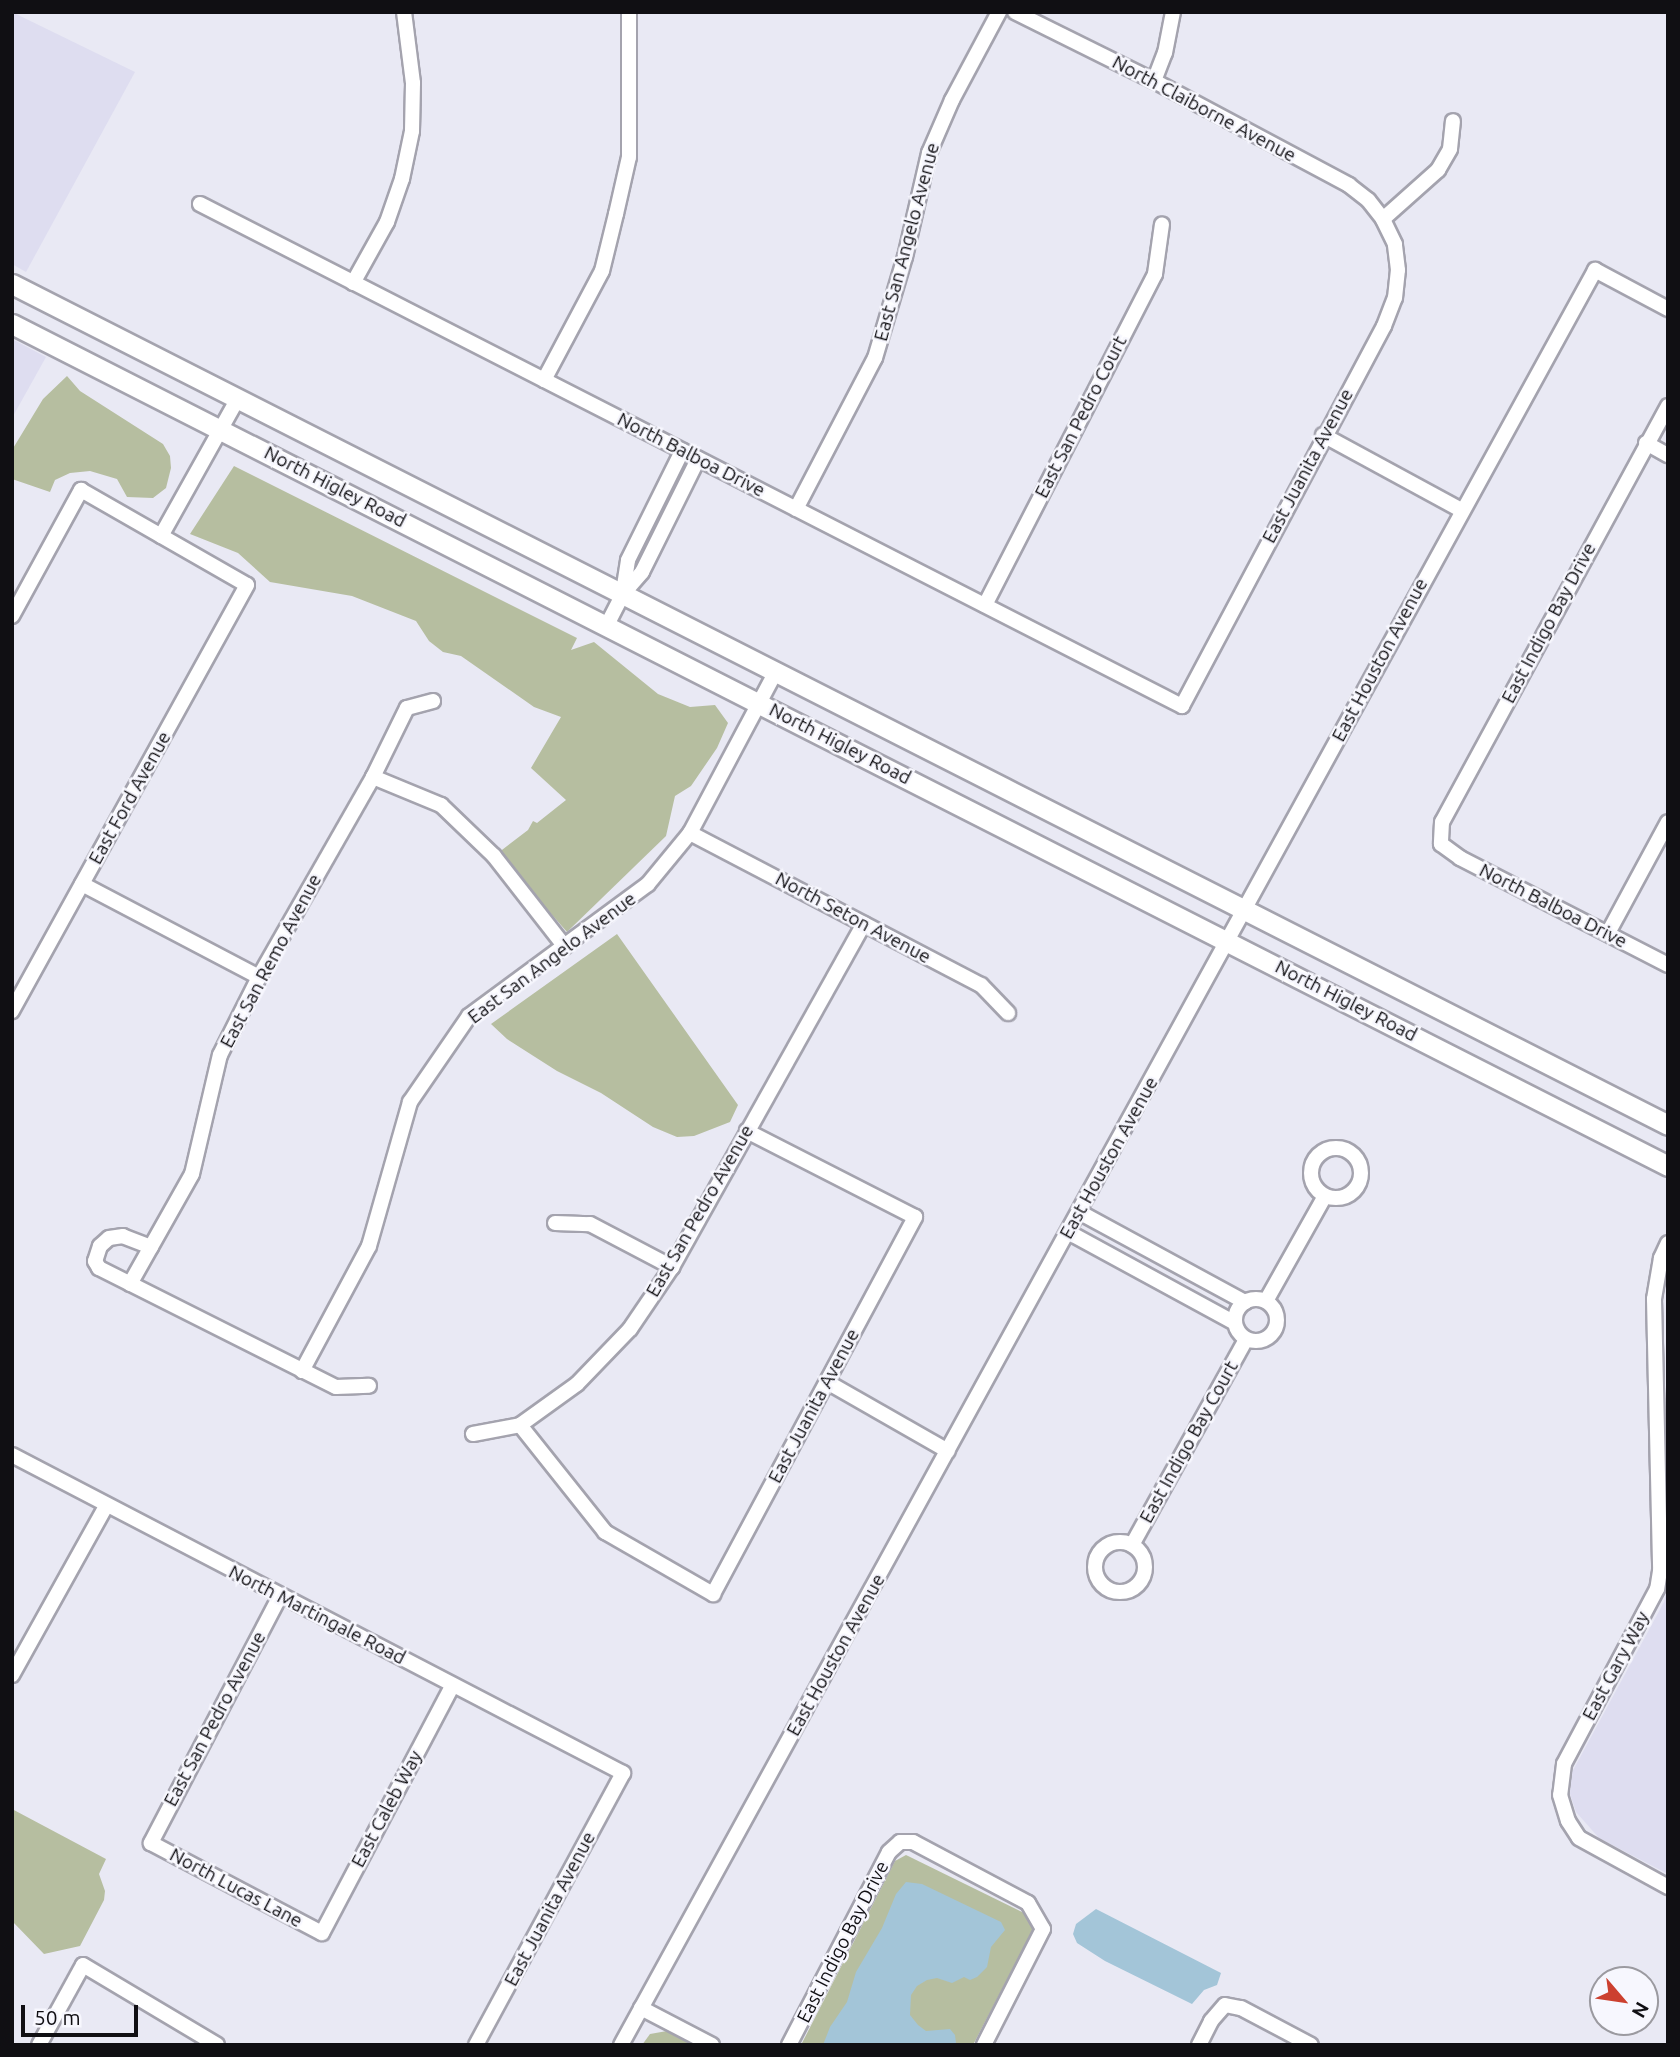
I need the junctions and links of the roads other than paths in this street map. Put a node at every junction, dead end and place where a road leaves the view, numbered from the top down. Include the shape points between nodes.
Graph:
1 (404, 12) edge
2 (629, 12) edge
3 (999, 12) edge
4 (1015, 12) edge
5 (1173, 12) edge
6 (1154, 81) junction
7 (1453, 121) dead end
8 (200, 204) dead end
9 (1383, 219) junction
10 (1162, 224) dead end
11 (354, 283) junction
12 (12, 284) edge
13 (1668, 309) edge
14 (12, 324) edge
15 (544, 380) junction
16 (238, 398) junction
17 (1668, 405) edge
18 (220, 430) junction
19 (1323, 435) junction
20 (1646, 443) junction
21 (682, 451) junction
22 (1668, 456) edge
23 (698, 459) junction
24 (796, 509) junction
25 (1461, 510) junction
26 (161, 536) junction
27 (623, 594) junction
28 (985, 605) junction
29 (12, 616) edge
30 (607, 625) junction
31 (776, 671) junction
32 (433, 701) dead end
33 (759, 704) junction
34 (1182, 706) joint
35 (373, 777) junction
36 (1668, 822) edge
37 (690, 833) junction
38 (1441, 844) joint
39 (82, 884) junction
40 (1245, 910) junction
41 (864, 924) junction
42 (1608, 933) junction
43 (1228, 941) junction
44 (565, 947) junction
45 (1668, 965) edge
46 (259, 976) junction
47 (12, 1011) edge
48 (1008, 1013) dead end
49 (1668, 1125) edge
50 (747, 1131) junction
51 (1668, 1166) edge
52 (1325, 1196) dead end
53 (1079, 1212) junction
54 (555, 1223) dead end
55 (1068, 1232) junction
56 (1668, 1243) edge
57 (151, 1247) junction
58 (672, 1267) junction
59 (130, 1284) junction
60 (1266, 1301) junction
61 (1245, 1303) junction
62 (1235, 1323) junction
63 (1246, 1339) junction
64 (302, 1371) junction
65 (827, 1382) junction
66 (369, 1386) dead end
67 (520, 1425) junction
68 (473, 1434) dead end
69 (948, 1451) junction
70 (12, 1455) edge
71 (106, 1506) junction
72 (1132, 1545) dead end
73 (279, 1596) junction
74 (12, 1675) edge
75 (453, 1685) junction
76 (623, 1773) joint
77 (151, 1843) joint
78 (1668, 1887) edge
79 (322, 1933) joint
80 (641, 2008) junction
81 (39, 2045) edge
82 (217, 2045) edge
83 (476, 2045) edge
84 (621, 2045) edge
85 (712, 2045) edge
86 (789, 2045) edge
87 (984, 2045) edge
88 (1199, 2045) edge
89 (1311, 2045) edge

1 - 11 street via 413,83 412,131 387,222
2 - 15 street via 629,157 617,214 602,271
3 - 24 street, East San Angelo Avenue via 929,153 875,358
4 - 6 street, North Claiborne Avenue
5 - 6 street
6 - 9 street, North Claiborne Avenue via 1349,185
7 - 9 street via 1450,149 1438,170
8 - 11 street, North Balboa Drive
9 - 19 street, East Juanita Avenue via 1395,244 1395,298
10 - 28 street, East San Pedro Court via 1155,274
11 - 15 street, North Balboa Drive
12 - 16 main road, North Higley Road
13 - 25 street, East Houston Avenue via 1595,270
14 - 18 main road, North Higley Road
15 - 21 street, North Balboa Drive
16 - 18 street
16 - 27 main road, North Higley Road
17 - 20 street, East Indigo Bay Drive
18 - 26 street
18 - 30 main road, North Higley Road
19 - 25 street
19 - 34 street, East Juanita Avenue
20 - 22 street
20 - 38 street, East Indigo Bay Drive via 1442,822
21 - 23 street, North Balboa Drive
21 - 27 street via 628,560
23 - 24 street, North Balboa Drive
23 - 27 street via 642,572
24 - 28 street, North Balboa Drive
25 - 40 street, East Houston Avenue
26 - 29 street via 81,490
26 - 39 street, East Ford Avenue via 247,585
27 - 30 street
27 - 31 main road, North Higley Road
28 - 34 street, North Balboa Drive
30 - 33 main road, North Higley Road
31 - 33 street, East San Angelo Avenue
31 - 40 main road, North Higley Road
32 - 35 street, East San Remo Avenue via 407,708
33 - 37 street, East San Angelo Avenue
33 - 43 main road, North Higley Road
35 - 44 street via 441,806 494,856
35 - 46 street, East San Remo Avenue
36 - 42 street
37 - 41 street, North Seton Avenue
37 - 44 street, East San Angelo Avenue via 649,884
38 - 42 street, North Balboa Drive
39 - 46 street
39 - 47 street, East Ford Avenue
40 - 43 street, East Houston Avenue
40 - 49 main road, North Higley Road
41 - 48 street, North Seton Avenue via 981,985
41 - 50 street, East San Pedro Avenue
42 - 45 street, North Balboa Drive
43 - 51 main road, North Higley Road
43 - 53 street, East Houston Avenue
44 - 64 street, East San Angelo Avenue via 469,1016 410,1102 369,1246
46 - 57 street, East San Remo Avenue via 220,1055 192,1174
50 - 58 street, East San Pedro Avenue
50 - 65 street, East Juanita Avenue via 915,1217
52 - 60 street
53 - 55 street, East Houston Avenue
53 - 61 street
54 - 58 street via 590,1224
55 - 62 street
55 - 69 street, East Houston Avenue
56 - 78 street, East Gary Way via 1654,1299 1657,1589 1564,1764 1560,1795 1579,1838
57 - 59 street, East San Remo Avenue
57 - 59 street via 123,1236 109,1238 100,1246 99,1269
58 - 67 street, East San Pedro Avenue via 630,1329 577,1384
59 - 64 street
60 - 61 street
60 - 63 street, East Indigo Bay Court via 1275,1310 1275,1330 1259,1341
61 - 62 street via 1237,1311
62 - 63 street, East Indigo Bay Court
63 - 72 street, East Indigo Bay Court
64 - 66 street via 336,1387
65 - 67 street, East Juanita Avenue via 713,1594 605,1532
65 - 69 street
67 - 68 street, East San Pedro Avenue
69 - 80 street, East Houston Avenue
70 - 71 street, North Martingale Road
71 - 73 street, North Martingale Road
71 - 74 street
73 - 75 street, North Martingale Road
73 - 77 street, East San Pedro Avenue
75 - 76 street, North Martingale Road
75 - 79 street, East Caleb Way
76 - 83 street, East Juanita Avenue
77 - 79 street, North Lucas Lane
80 - 84 street, East Houston Avenue
80 - 85 street
81 - 82 street via 83,1965
86 - 87 street, East Indigo Bay Drive via 889,1852 900,1842 914,1842 1028,1903 1043,1929
88 - 89 street via 1225,2005 1241,2008

